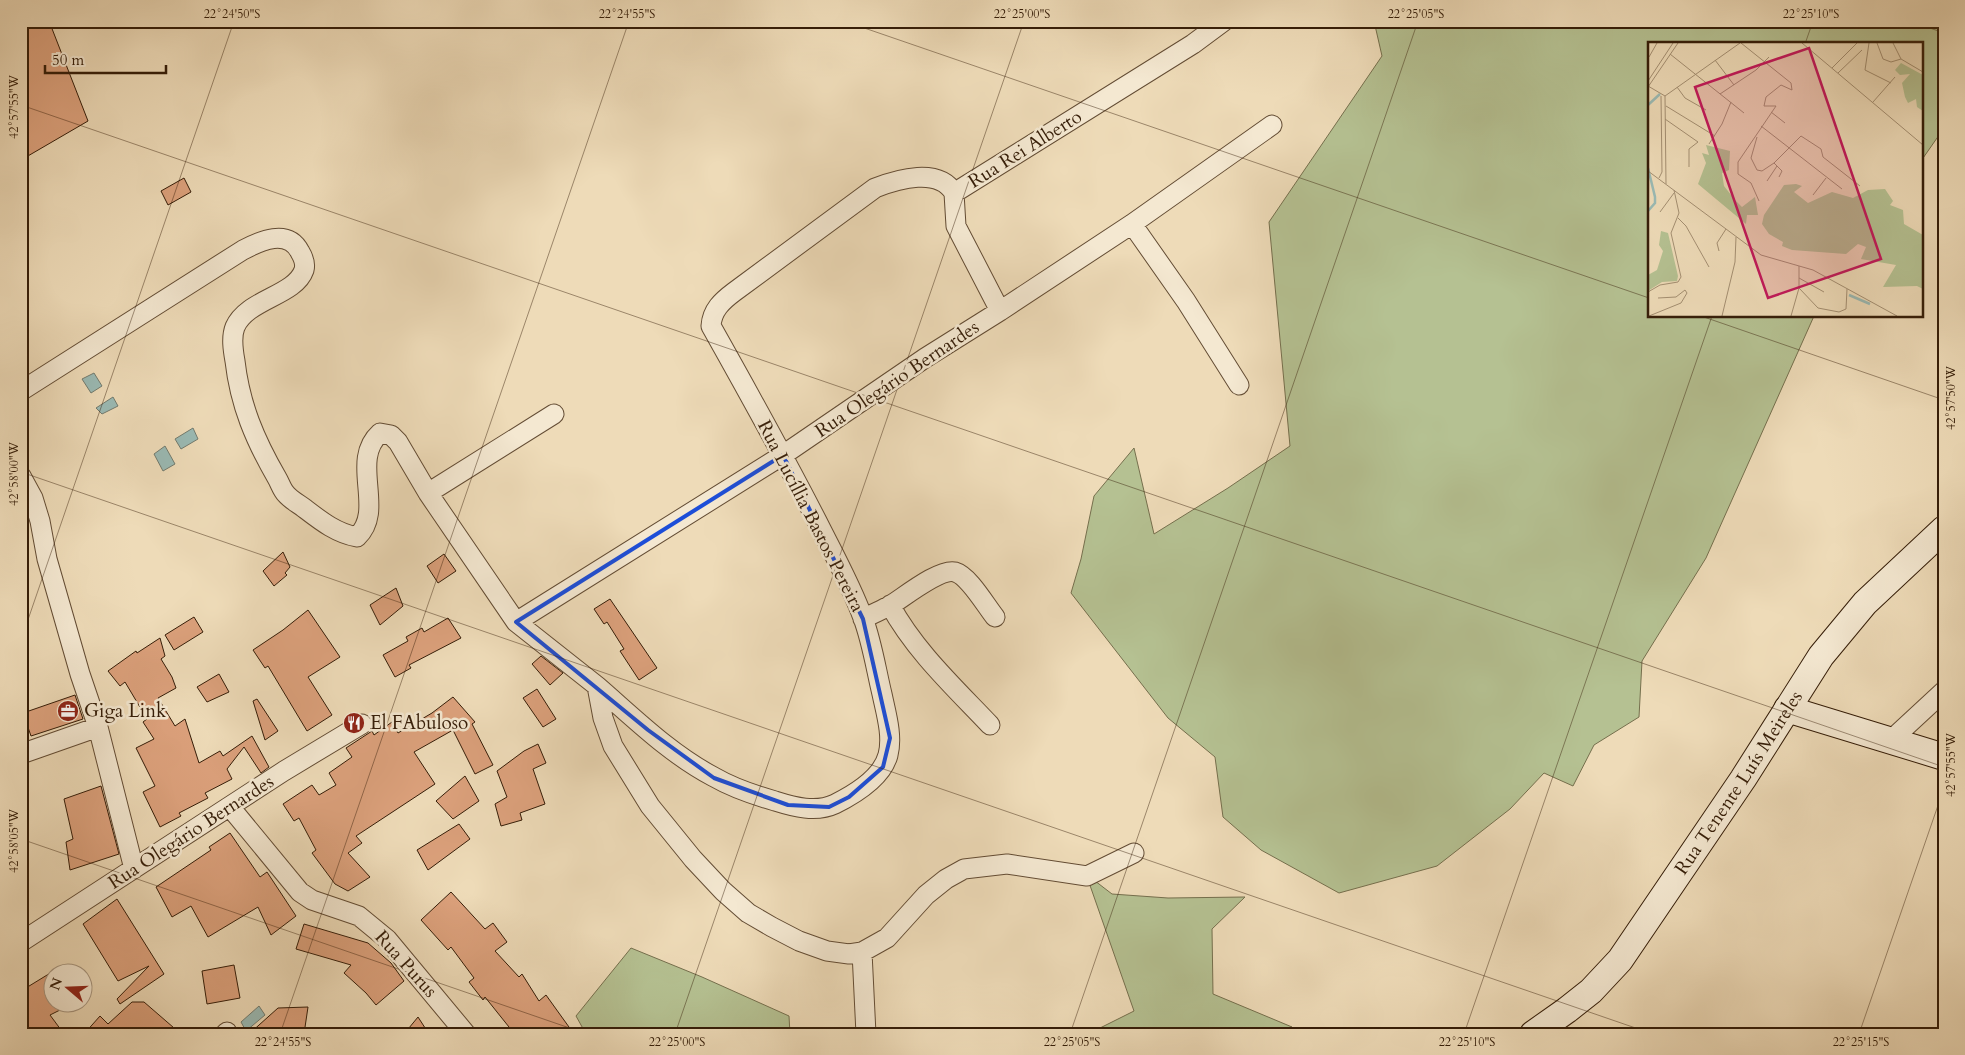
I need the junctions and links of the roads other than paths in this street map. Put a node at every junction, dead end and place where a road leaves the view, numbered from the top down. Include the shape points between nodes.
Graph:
1 (1224, 21) edge
2 (1272, 125) dead end
3 (954, 192) junction
4 (1132, 224) junction
5 (1000, 311) junction
6 (711, 326) joint
7 (1239, 385) dead end
8 (21, 391) edge
9 (554, 414) dead end
10 (783, 455) junction
11 (21, 476) edge
12 (428, 493) junction
13 (1944, 529) edge
14 (890, 605) junction
15 (995, 618) dead end
16 (863, 619) junction
17 (516, 622) junction
18 (597, 686) junction
19 (1944, 691) edge
20 (1788, 709) junction
21 (362, 724) dead end
22 (990, 724) dead end
23 (98, 727) junction
24 (1890, 741) junction
25 (21, 754) edge
26 (1944, 757) edge
27 (230, 807) junction
28 (1134, 853) dead end
29 (134, 869) junction
30 (21, 942) edge
31 (862, 952) junction
32 (465, 1033) edge
33 (866, 1034) edge
34 (1533, 1034) edge

1 - 3 street, Rua Rei Alberto via 1193,44
2 - 4 street, Rua Olegário Bernardes
3 - 5 street via 956,226
3 - 6 street, Rua Rei Alberto via 944,181 936,178 888,183 875,188 724,300 714,313
4 - 5 street, Rua Olegário Bernardes
4 - 7 street
5 - 10 street, Rua Olegário Bernardes
6 - 10 street, Rua Lucíllia Bastos Pereira
8 - 12 street, Rua Lucíllia Bastos Pereira via 257,242 278,238 287,240 298,248 305,262 304,270 294,283 252,308 236,326 233,337 245,412 266,460 286,494 324,523 357,537 363,531 369,511 366,480 369,450 380,433 391,435 398,442
9 - 12 street
10 - 16 street, Rua Lucíllia Bastos Pereira
10 - 17 street, Rua Olegário Bernardes
11 - 23 street via 33,498 52,577
12 - 17 street, Rua Lucíllia Bastos Pereira
13 - 20 main road, Rua Tenente Luís Meireles via 1865,603 1821,656
14 - 15 street via 950,571 968,582
14 - 16 street
14 - 22 street via 914,643
16 - 18 street, Rua Lucíllia Bastos Pereira via 890,738 888,754 883,767 868,783 829,807 816,809 788,805 714,778 681,758
17 - 18 street, Rua Lucíllia Bastos Pereira
18 - 31 street via 603,718 627,771 650,806 723,891 748,914 799,941 834,952
19 - 24 street
20 - 24 main road
20 - 34 main road, Rua Tenente Luís Meireles via 1620,960 1591,991
21 - 27 street, Rua Olegário Bernardes
23 - 25 street
23 - 29 street
24 - 26 main road
27 - 29 street, Rua Olegário Bernardes
27 - 32 street, Rua Purus via 300,892 312,900 359,916 387,939
28 - 31 street via 1087,876 1007,864 964,869 926,895 887,938
29 - 30 street, Rua Olegário Bernardes
31 - 33 street

